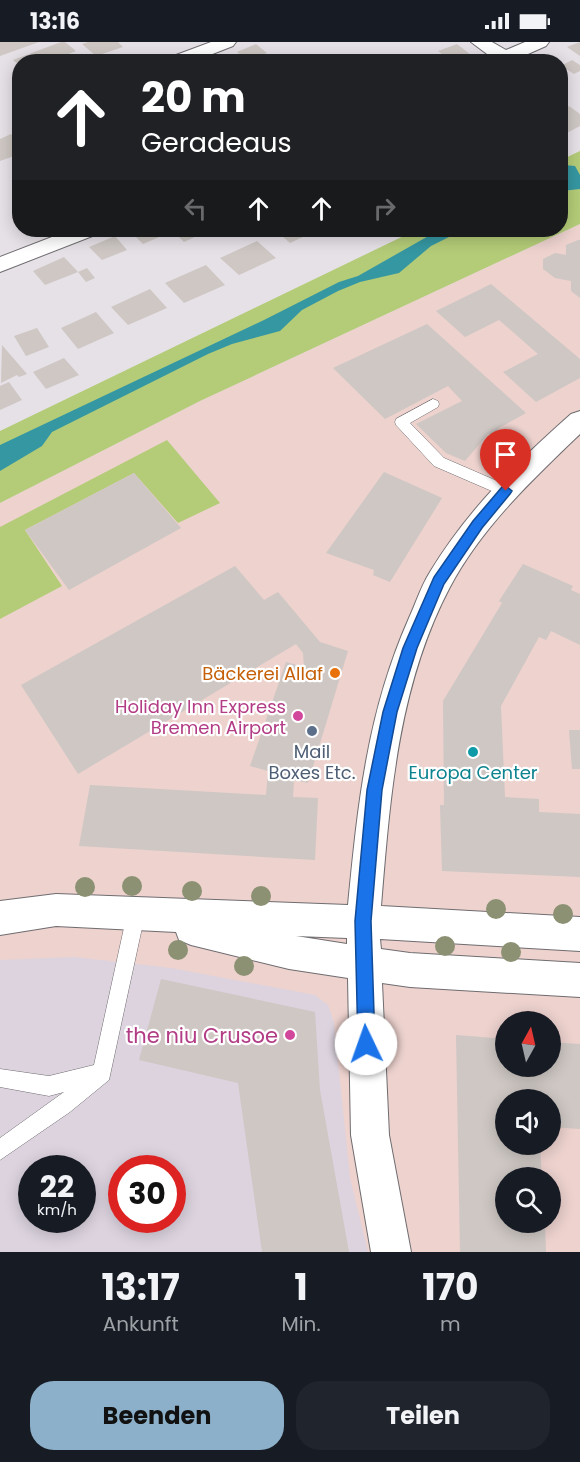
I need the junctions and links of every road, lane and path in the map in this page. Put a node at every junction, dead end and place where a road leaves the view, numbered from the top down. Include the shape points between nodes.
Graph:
1 (228, 42) edge
2 (480, 42) edge
3 (540, 42) edge
4 (196, 54) edge
5 (493, 54) edge
6 (511, 54) edge
7 (70, 237) edge
8 (0, 265) edge
9 (433, 404) dead end
10 (580, 420) edge
11 (506, 491) junction
12 (136, 915) junction
13 (0, 918) edge
14 (363, 921) junction
15 (580, 934) edge
16 (363, 963) junction
17 (580, 980) edge
18 (102, 1073) junction
19 (0, 1078) edge
20 (0, 1150) edge
21 (391, 1252) edge

1 - 4 street
2 - 5 street
3 - 6 street
7 - 8 street
9 - 11 lane via 401,422 439,462
10 - 11 street
11 - 14 street via 439,581 410,648 390,712 375,790
12 - 13 street via 56,910
12 - 14 street
12 - 16 street via 289,952
12 - 18 lane
14 - 15 street
14 - 16 street
16 - 17 street via 410,970
16 - 21 street via 370,1135
18 - 19 lane via 49,1086
18 - 20 lane

